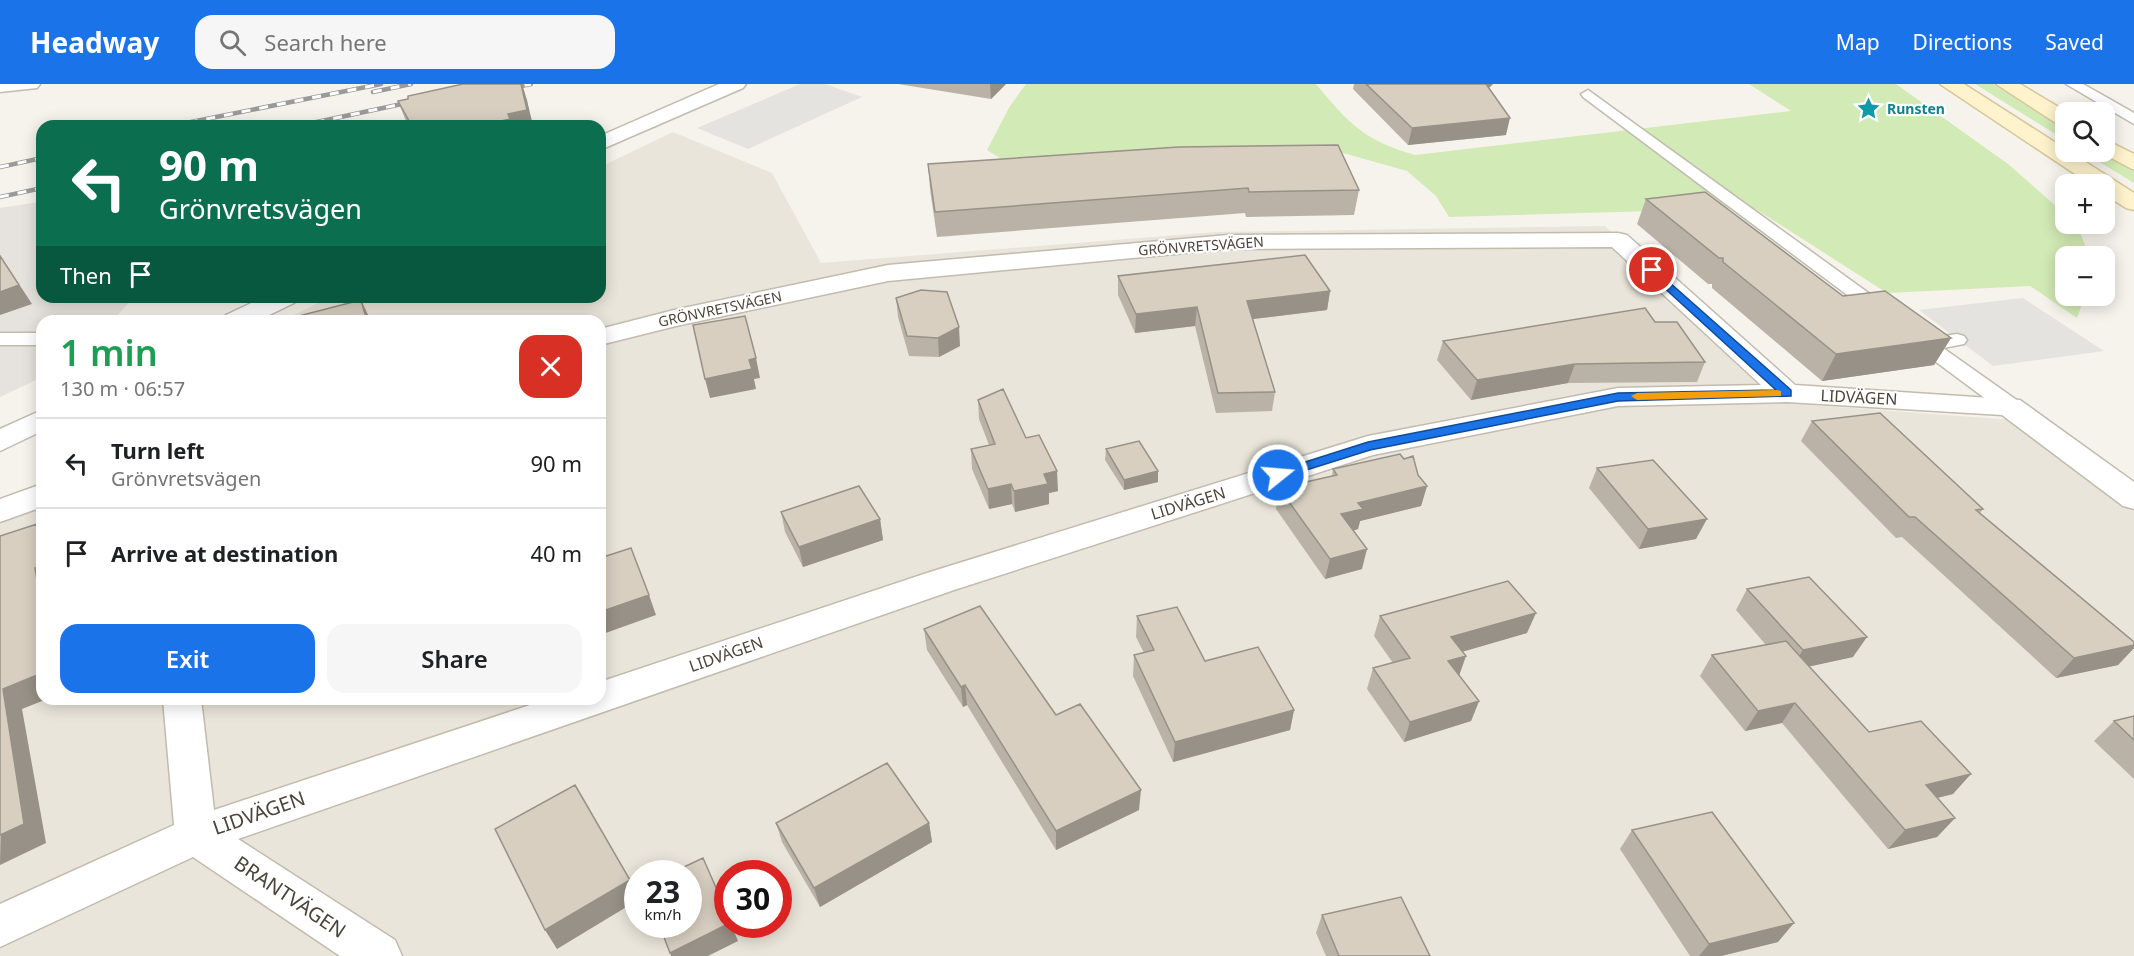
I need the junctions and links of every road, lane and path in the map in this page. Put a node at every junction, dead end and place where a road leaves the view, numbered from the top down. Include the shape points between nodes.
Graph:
1 (30, 84) edge
2 (736, 84) edge
3 (1950, 84) edge
4 (2006, 84) edge
5 (2073, 84) edge
6 (0, 86) edge
7 (1588, 94) dead end
8 (2055, 114) edge
9 (2134, 119) edge
10 (606, 141) edge
11 (2115, 152) edge
12 (2134, 163) edge
13 (2134, 203) edge
14 (273, 303) edge
15 (248, 315) edge
16 (606, 335) edge
17 (0, 339) edge
18 (36, 339) edge
19 (1957, 340) dead end
20 (1926, 344) junction
21 (1787, 393) junction
22 (2010, 406) junction
23 (36, 422) edge
24 (0, 441) edge
25 (36, 497) edge
26 (2134, 498) edge
27 (0, 511) edge
28 (606, 695) edge
29 (183, 705) edge
30 (576, 705) edge
31 (196, 835) junction
32 (0, 926) edge
33 (379, 956) edge

1 - 6 street
2 - 10 street
3 - 13 main road
4 - 8 main road
5 - 9 lane
7 - 20 lane
11 - 12 main road
14 - 15 street
16 - 21 street, GRÖNVRETSVÄGEN via 888,273 1228,242 1618,240
17 - 18 lane
19 - 20 lane
20 - 22 lane
21 - 22 street, LIDVÄGEN
21 - 28 street, LIDVÄGEN via 1618,397 1368,446 942,581
22 - 26 street
23 - 24 street
25 - 27 street
29 - 31 street
30 - 31 street, LIDVÄGEN
31 - 32 street, LIDVÄGEN
31 - 33 street, BRANTVÄGEN

